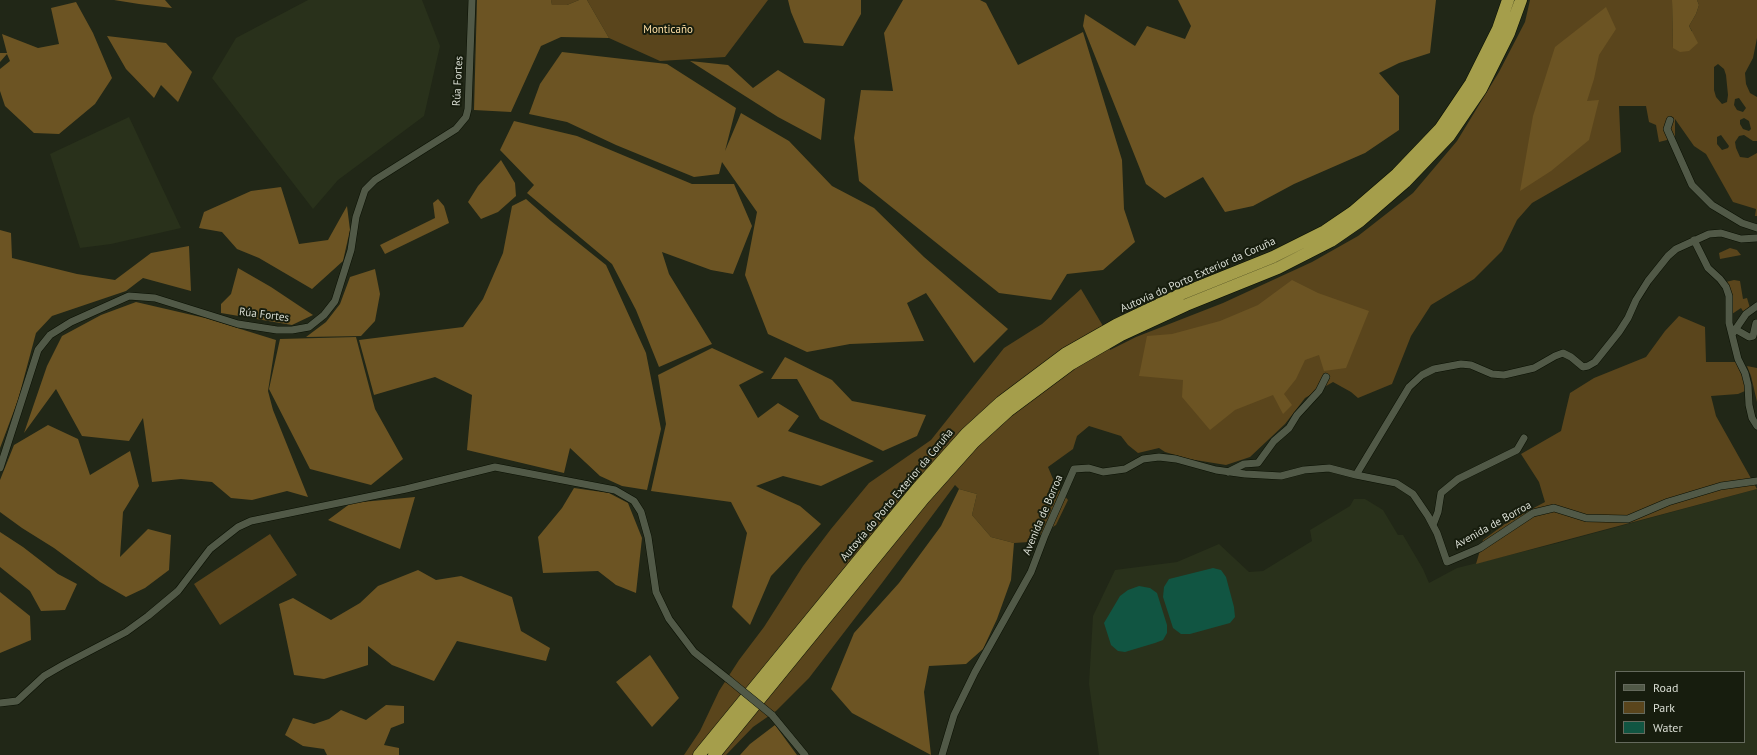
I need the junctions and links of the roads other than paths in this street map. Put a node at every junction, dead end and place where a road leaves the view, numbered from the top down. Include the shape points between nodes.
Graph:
1 (472, 0) edge
2 (1508, 0) edge
3 (1521, 0) edge
4 (1670, 120) dead end
5 (1757, 228) edge
6 (1757, 238) edge
7 (1694, 240) junction
8 (1757, 306) edge
9 (1756, 323) dead end
10 (1734, 331) junction
11 (1326, 377) dead end
12 (1757, 426) edge
13 (1524, 438) dead end
14 (0, 468) edge
15 (1228, 472) junction
16 (1356, 475) junction
17 (1757, 481) edge
18 (1433, 525) junction
19 (0, 703) edge
20 (699, 755) edge
21 (714, 755) edge
22 (805, 755) edge
23 (942, 755) edge

1 - 14 street, Rúa Fortes via 466,117 456,129 375,180 365,190 356,217 351,250 335,301 324,315 309,327 277,330 238,324 155,298 129,296 71,322 50,335 38,350
2 - 20 highway, Autovía do Porto Exterior da Coruña via 1498,29 1471,83 1440,128 1397,174 1353,212 1325,231 1273,257 1181,294 1084,343 1065,354 1001,402 966,434 916,490
3 - 21 highway, Autovía do Porto Exterior da Coruña via 1509,33 1481,89 1449,136 1406,182 1360,221 1330,241 1278,268 1186,305 1121,335 1071,364 1008,411 974,442 924,498
4 - 5 street via 1667,129 1692,185 1712,205 1742,223
6 - 7 street via 1742,239 1721,233 1709,234
7 - 10 street via 1708,268 1726,287 1729,296 1729,323
7 - 16 street via 1668,256 1648,281 1619,332 1595,362 1588,366 1583,367 1563,353 1534,368 1504,375 1492,374 1461,364 1434,369 1422,375 1409,387
8 - 10 street via 1746,314
9 - 10 street via 1753,336 1749,338
10 - 12 street via 1738,359 1748,385 1752,418
11 - 15 street via 1319,391 1289,428 1274,441 1258,463 1244,464
13 - 18 street via 1517,450 1458,478 1441,493
15 - 16 street, Avenida de Borroa via 1281,476 1304,470 1329,468
15 - 23 street, Avenida de Borroa via 1159,457 1143,459 1125,469 1103,472 1089,468 1074,469 1031,572 954,715
16 - 18 street, Avenida de Borroa via 1396,483 1413,494
17 - 18 street, Avenida de Borroa via 1721,486 1668,502 1628,519 1586,518 1554,508 1533,513 1480,548 1447,562
19 - 22 street, bridge via 17,701 44,676 126,632 148,616 178,591 210,549 238,527 251,521 406,489 495,467 615,490 634,501 641,512 648,536 656,592 669,619 694,652 772,715

